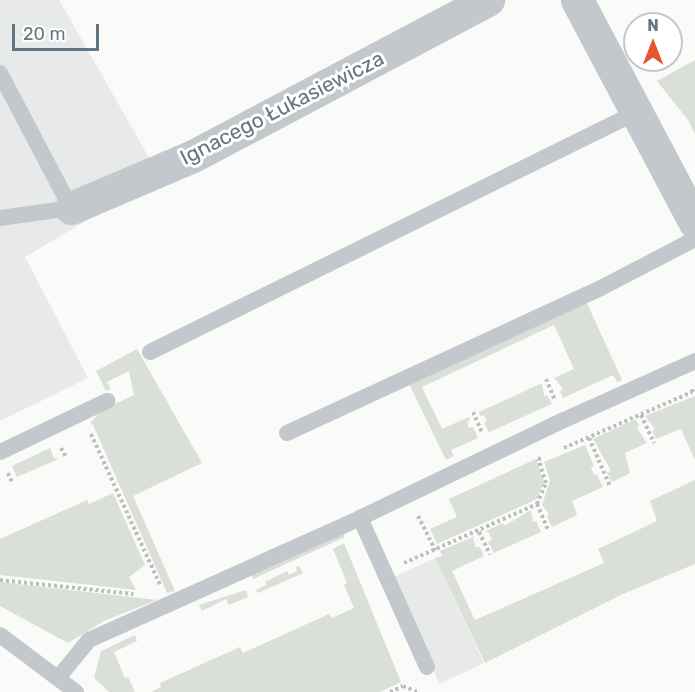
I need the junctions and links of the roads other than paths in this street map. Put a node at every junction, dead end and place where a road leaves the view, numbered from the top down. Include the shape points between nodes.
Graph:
1 (488, 0) edge
2 (577, 0) edge
3 (0, 73) edge
4 (637, 112) junction
5 (71, 208) junction
6 (0, 218) edge
7 (695, 225) edge
8 (150, 352) dead end
9 (695, 361) edge
10 (107, 401) dead end
11 (286, 433) dead end
12 (0, 452) edge
13 (360, 518) junction
14 (0, 635) edge
15 (427, 667) dead end
16 (58, 678) junction
17 (76, 692) edge

1 - 5 street, Ignacego Łukasiewicza via 193,156
2 - 4 street
3 - 5 lane
4 - 7 street
4 - 8 lane
5 - 6 lane
7 - 11 lane via 597,290
9 - 13 lane
10 - 12 lane
13 - 15 lane
13 - 16 lane via 89,640
14 - 16 lane
16 - 17 lane

